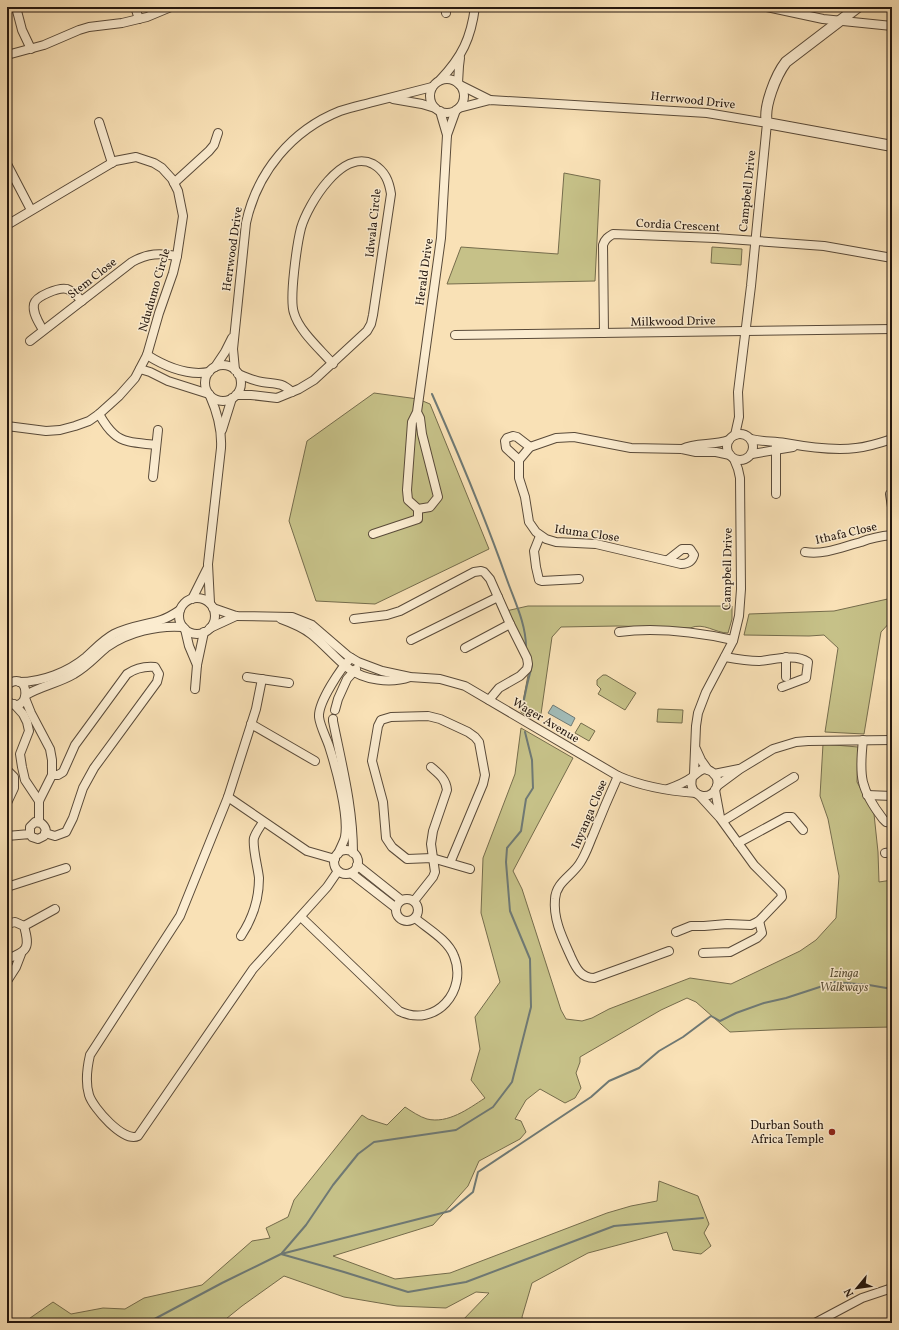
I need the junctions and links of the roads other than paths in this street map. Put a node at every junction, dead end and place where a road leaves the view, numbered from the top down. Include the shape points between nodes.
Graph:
1 (16, 7) edge
2 (135, 7) edge
3 (170, 7) edge
4 (475, 7) edge
5 (767, 7) edge
6 (858, 7) edge
7 (139, 19) junction
8 (840, 21) junction
9 (892, 26) edge
10 (31, 48) junction
11 (7, 55) edge
12 (461, 55) junction
13 (440, 80) junction
14 (459, 84) junction
15 (432, 87) junction
16 (386, 99) junction
17 (490, 100) junction
18 (458, 109) junction
19 (437, 110) junction
20 (99, 122) dead end
21 (767, 123) junction
22 (218, 133) dead end
23 (447, 135) junction
24 (892, 146) edge
25 (112, 163) junction
26 (7, 164) edge
27 (174, 183) junction
28 (31, 210) junction
29 (7, 225) edge
30 (755, 241) junction
31 (177, 256) junction
32 (892, 258) edge
33 (82, 301) junction
34 (892, 329) edge
35 (44, 330) junction
36 (745, 331) junction
37 (234, 333) junction
38 (604, 333) junction
39 (455, 335) dead end
40 (30, 341) dead end
41 (147, 355) junction
42 (333, 364) junction
43 (140, 369) junction
44 (212, 369) junction
45 (236, 372) junction
46 (292, 392) junction
47 (210, 395) junction
48 (234, 397) junction
49 (417, 412) junction
50 (98, 414) junction
51 (739, 417) junction
52 (7, 426) edge
53 (158, 430) dead end
54 (222, 432) junction
55 (732, 437) junction
56 (748, 437) junction
57 (892, 440) edge
58 (156, 445) junction
59 (776, 446) junction
60 (530, 447) junction
61 (682, 449) junction
62 (750, 456) junction
63 (732, 457) junction
64 (519, 460) junction
65 (153, 477) dead end
66 (740, 478) junction
67 (776, 494) dead end
68 (890, 494) dead end
69 (892, 507) edge
70 (418, 509) junction
71 (373, 534) dead end
72 (892, 535) edge
73 (540, 536) junction
74 (805, 552) dead end
75 (668, 560) dead end
76 (208, 564) junction
77 (579, 579) dead end
78 (498, 597) junction
79 (192, 599) junction
80 (211, 605) junction
81 (180, 610) junction
82 (236, 616) junction
83 (275, 617) junction
84 (354, 619) dead end
85 (510, 624) junction
86 (184, 628) junction
87 (207, 630) junction
88 (619, 632) dead end
89 (411, 640) dead end
90 (733, 640) junction
91 (465, 648) dead end
92 (725, 657) junction
93 (786, 657) junction
94 (351, 658) junction
95 (361, 664) junction
96 (197, 665) junction
97 (344, 665) junction
98 (354, 671) junction
99 (247, 677) dead end
100 (410, 677) junction
101 (786, 677) dead end
102 (262, 679) junction
103 (19, 682) junction
104 (289, 683) dead end
105 (7, 685) edge
106 (782, 687) dead end
107 (195, 689) dead end
108 (26, 697) junction
109 (489, 700) junction
110 (11, 703) edge
111 (251, 724) junction
112 (863, 740) junction
113 (892, 740) edge
114 (695, 746) junction
115 (315, 761) dead end
116 (431, 767) dead end
117 (740, 769) junction
118 (7, 770) edge
119 (711, 772) junction
120 (52, 775) junction
121 (618, 776) junction
122 (693, 776) junction
123 (794, 777) dead end
124 (716, 788) junction
125 (668, 789) junction
126 (697, 794) junction
127 (867, 795) junction
128 (892, 796) edge
129 (228, 798) junction
130 (39, 801) junction
131 (7, 803) edge
132 (721, 819) junction
133 (39, 822) junction
134 (263, 822) junction
135 (892, 823) edge
136 (803, 830) dead end
137 (45, 833) junction
138 (30, 834) junction
139 (7, 836) edge
140 (738, 843) junction
141 (353, 853) junction
142 (336, 856) junction
143 (432, 858) junction
144 (450, 863) junction
145 (357, 865) junction
146 (66, 868) dead end
147 (470, 868) dead end
148 (338, 871) junction
149 (351, 873) junction
150 (7, 887) edge
151 (401, 900) junction
152 (414, 901) junction
153 (396, 908) junction
154 (54, 909) dead end
155 (301, 917) junction
156 (415, 918) junction
157 (759, 921) junction
158 (7, 924) edge
159 (24, 926) junction
160 (676, 932) dead end
161 (241, 936) dead end
162 (669, 951) dead end
163 (703, 953) dead end
164 (21, 954) junction
165 (7, 959) edge
166 (7, 981) edge
167 (892, 1288) edge
168 (815, 1323) edge

1 - 10 street via 22,30
2 - 7 street
3 - 7 street
4 - 12 street via 472,29
5 - 8 street
6 - 8 street, Campbell Drive
7 - 10 street via 89,27
8 - 9 street
8 - 21 street, Campbell Drive via 782,67 767,104
10 - 11 street
12 - 13 street
12 - 14 street via 458,66
13 - 14 street via 450,79
13 - 15 street
14 - 17 street, Herrwood Drive
14 - 18 street via 464,99
15 - 16 street, Herrwood Drive
15 - 19 street via 431,104
16 - 19 street, Herrwood Drive via 402,100
16 - 37 street, Herrwood Drive via 342,110 317,122 281,152 264,175 249,208 246,223
17 - 18 street, Herrwood Drive
17 - 21 street, Herrwood Drive via 707,113
18 - 19 street via 451,113
18 - 23 street, Herald Drive
19 - 23 street, Herald Drive
20 - 25 street
21 - 24 street, Herrwood Drive
21 - 30 street, Campbell Drive
22 - 27 street via 209,151
23 - 49 street, Herald Drive via 441,238
25 - 27 street, Ndudumo Circle via 124,158 146,159 162,168
25 - 28 street, Ndudumo Circle
26 - 28 street
27 - 31 street, Ndudumo Circle via 183,216
28 - 29 street, Ndudumo Circle
30 - 32 street, Cordia Crescent via 832,247
30 - 36 street, Campbell Drive
30 - 38 street, Cordia Crescent via 620,234 609,236 603,245
31 - 33 street, Stem Close via 162,253 139,258
31 - 41 street, Ndudumo Circle
33 - 35 street, Stem Close
33 - 35 street via 72,292 63,289 34,301 34,312
34 - 36 street, Milkwood Drive
35 - 40 street, Stem Close
36 - 38 street, Milkwood Drive
36 - 51 street, Campbell Drive via 738,392
37 - 44 street, Herrwood Drive via 225,352
37 - 45 street, Herrwood Drive via 232,349
38 - 39 street, Milkwood Drive
41 - 43 street, Ndudumo Circle
41 - 44 street via 160,363 188,373
42 - 42 street, Idwala Circle via 367,331 375,306 390,186 384,172 364,161 346,165 326,184 311,205 301,229 292,296 294,313 303,330
42 - 46 street, Idwala Circle via 314,380
43 - 47 street
43 - 50 street, Ndudumo Circle via 128,386
44 - 45 street via 223,365
44 - 47 street via 205,379
45 - 46 street via 254,380 280,384
45 - 48 street via 240,384
46 - 48 street, Idwala Circle via 277,398 251,395
47 - 48 street via 221,401
47 - 54 street
48 - 54 street
49 - 70 street, Herald Drive via 412,422 407,490 408,500
49 - 70 street, Herald Drive via 438,497 430,506
50 - 52 street, Ndudumo Circle via 75,426 60,430 46,431
50 - 58 street via 114,435 121,439
51 - 55 street
51 - 56 street
53 - 58 street
54 - 76 street
55 - 56 street via 739,434
55 - 61 street via 717,443 696,444
55 - 63 street via 727,448
56 - 59 street
56 - 62 street via 754,447
57 - 59 street via 856,448
58 - 65 street
59 - 62 street
59 - 67 street
60 - 61 street via 547,440 574,437 631,448
60 - 64 street
60 - 64 street via 517,437 507,438 506,448
61 - 63 street via 716,452
62 - 63 street via 742,460
62 - 66 street
63 - 66 street
64 - 73 street, Iduma Close via 519,478 529,522
66 - 90 street, Campbell Drive via 741,602
68 - 69 street
70 - 71 street, Herald Drive via 418,519
72 - 74 street, Ithafa Close via 823,553
73 - 75 street, Iduma Close via 556,542 596,544
73 - 77 street via 534,551 539,580
76 - 79 street
76 - 80 street
78 - 84 street via 487,575 478,571 400,611
78 - 85 street
78 - 89 street
79 - 80 street via 201,598
79 - 81 street
80 - 82 street
80 - 87 street via 214,619
81 - 86 street via 179,616
81 - 103 street via 166,618 133,626 114,634 66,670 36,681
82 - 83 street
82 - 87 street
83 - 94 street, Wager Avenue via 292,617 312,625
83 - 97 street, Wager Avenue via 293,623 310,634
85 - 91 street
85 - 109 street via 527,658 527,669 499,688
86 - 87 street via 194,633
86 - 96 street
86 - 108 street via 164,626 126,636 74,674 35,689
87 - 96 street
88 - 90 street via 682,632 710,634
90 - 92 street, Campbell Drive
92 - 93 street via 760,661
92 - 114 street, Campbell Drive via 702,701 696,726
93 - 101 street
93 - 106 street via 806,660 808,671 806,678
94 - 95 street, Wager Avenue
94 - 97 street
95 - 98 street
95 - 100 street, Wager Avenue
96 - 107 street
97 - 98 street, Wager Avenue
97 - 142 street via 322,704 319,716 342,793 345,837
98 - 100 street, Wager Avenue via 385,681
98 - 141 street via 347,679 334,714 353,827
99 - 102 street
100 - 109 street, Wager Avenue via 451,681
102 - 104 street
102 - 111 street
103 - 105 street
103 - 108 street via 24,686
108 - 110 street via 21,703
108 - 120 street via 30,713 50,749
109 - 121 street, Wager Avenue
110 - 130 street via 23,714 27,722 29,731 20,754 26,780
111 - 115 street
111 - 129 street
112 - 113 street
112 - 117 street via 796,742 773,749
112 - 127 street via 862,779
114 - 119 street via 700,760
114 - 122 street, Campbell Drive
116 - 143 street via 447,784 433,831
117 - 119 street
117 - 124 street
118 - 131 street via 14,777 14,788
119 - 122 street via 700,770
119 - 124 street via 717,779
120 - 130 street
120 - 137 street via 63,772 75,745 127,674 136,668 156,667 159,674 157,682 94,768 83,788 66,832 55,836
121 - 125 street, Wager Avenue via 644,786
121 - 162 street, Inyanga Close via 582,861 556,891 554,908 560,931 580,974 588,978
122 - 125 street
122 - 126 street via 691,786
123 - 132 street
124 - 126 street via 708,796
124 - 132 street
125 - 126 street, Wager Avenue
126 - 132 street
127 - 128 street
127 - 135 street via 883,819
129 - 134 street
129 - 155 street via 180,916 90,1055 86,1074 89,1095 102,1116 127,1136 138,1136 253,969
130 - 133 street
132 - 140 street
133 - 137 street via 45,827
133 - 138 street via 32,824
134 - 142 street via 307,851
134 - 161 street via 253,844 259,880 255,911
136 - 140 street via 792,817 786,817
137 - 138 street via 38,839
138 - 139 street
140 - 157 street via 761,873 781,892 782,897
141 - 142 street via 347,851
141 - 145 street
142 - 148 street via 335,866
143 - 144 street
143 - 144 street via 407,859 392,847 386,838 382,795 372,761 378,726 381,720 391,716 428,716 440,719 468,732 479,742 485,774 483,784
143 - 152 street via 435,872 433,877
144 - 147 street
145 - 149 street
145 - 151 street
146 - 150 street
148 - 149 street via 344,874
148 - 155 street via 328,887
149 - 153 street
151 - 152 street via 408,898
151 - 153 street
152 - 156 street via 418,909
153 - 156 street via 396,914 403,921
154 - 159 street
155 - 156 street via 399,1011 415,1016 434,1012 452,994 457,964 446,943
157 - 160 street via 747,925 691,926
157 - 163 street via 762,933 758,938 730,952
158 - 159 street via 15,922
159 - 164 street via 28,940
164 - 165 street
164 - 166 street via 16,968
167 - 168 street via 856,1301

